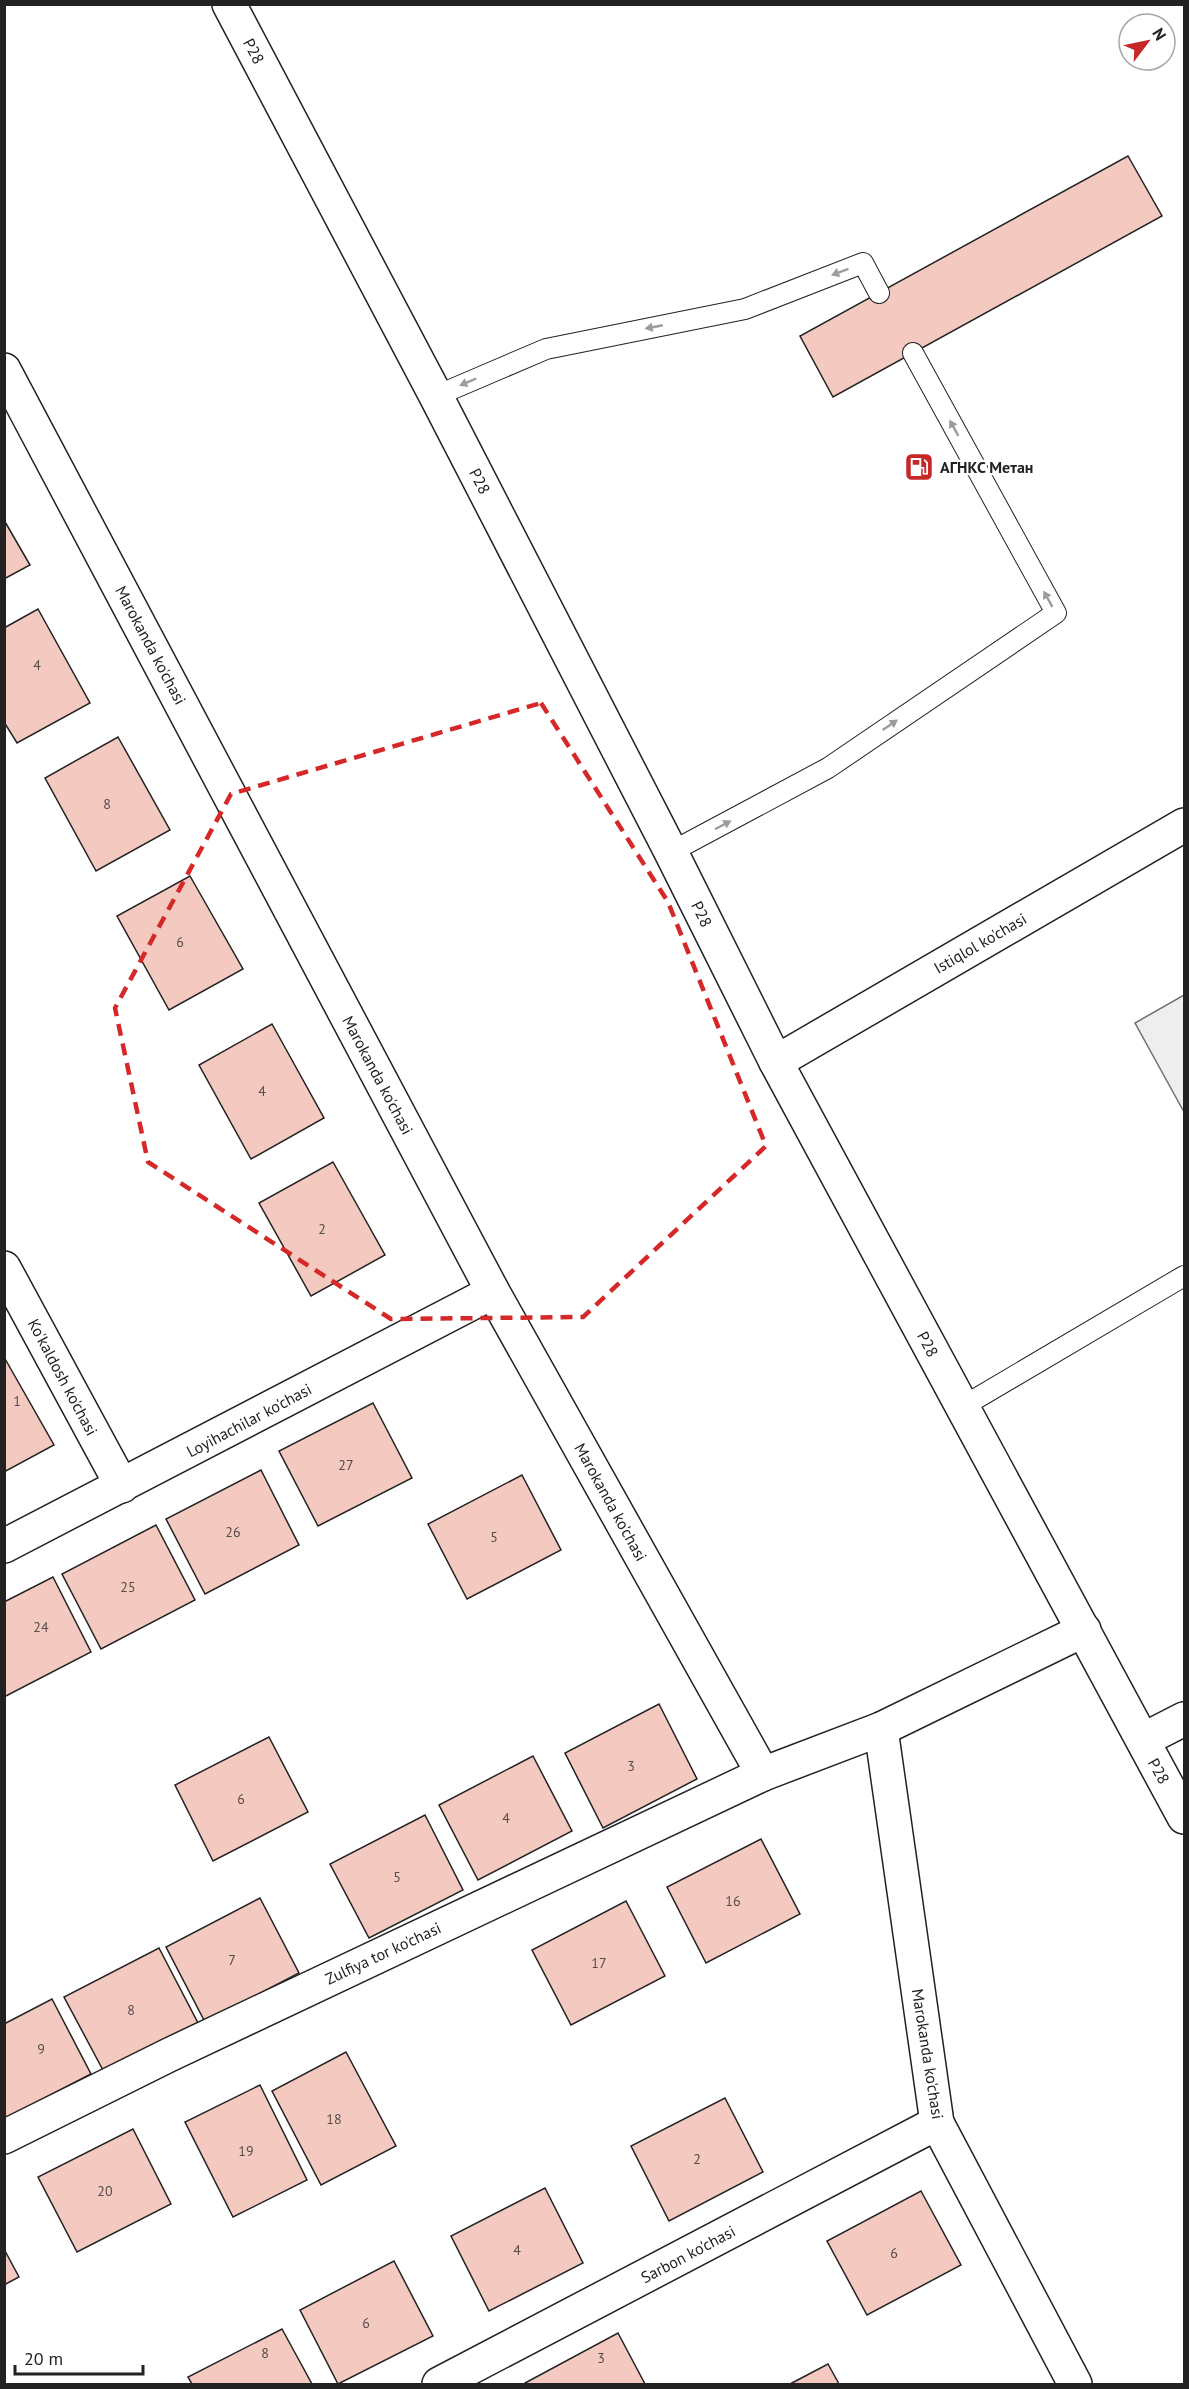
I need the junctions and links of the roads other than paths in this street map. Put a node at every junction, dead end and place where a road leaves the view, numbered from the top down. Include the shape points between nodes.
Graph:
1 (229, 4) edge
2 (879, 293) dead end
3 (913, 353) dead end
4 (4, 370) edge
5 (436, 396) junction
6 (1185, 825) edge
7 (671, 852) junction
8 (776, 1062) junction
9 (4, 1268) edge
10 (1185, 1276) edge
11 (493, 1292) junction
12 (962, 1407) junction
13 (122, 1486) junction
14 (4, 1546) edge
15 (1084, 1630) junction
16 (1185, 1719) edge
17 (881, 1729) junction
18 (1143, 1740) junction
19 (763, 1774) junction
20 (1185, 1817) edge
21 (937, 2123) junction
22 (4, 2138) edge
23 (440, 2385) edge
24 (1075, 2385) edge

1 - 5 street, Р28
2 -> 5 lane via 863,263 745,309 546,349
7 -> 3 lane via 828,768 1056,613
4 - 11 street, Marokanda ko'chasi
5 - 7 street, Р28
6 - 8 street, Istiqlol ko'chasi
7 - 8 street, Р28
8 - 12 street, Р28
9 - 13 street, Ko'kaldosh ko'chasi
10 - 12 lane
11 - 13 street, Loyihachilar ko'chasi
11 - 19 street, Marokanda ko'chasi
12 - 15 street, Р28
13 - 14 street, Loyihachilar ko'chasi
15 - 17 street, Zulfiya tor ko'chasi
15 - 18 street, Р28
16 - 18 street
17 - 19 street, Zulfiya tor ko'chasi
17 - 21 street, Marokanda ko'chasi
18 - 20 street, Р28
19 - 22 street, Zulfiya tor ko'chasi via 169,2055
21 - 23 street, Sarbon ko'chasi
21 - 24 street, Marokanda ko'chasi

